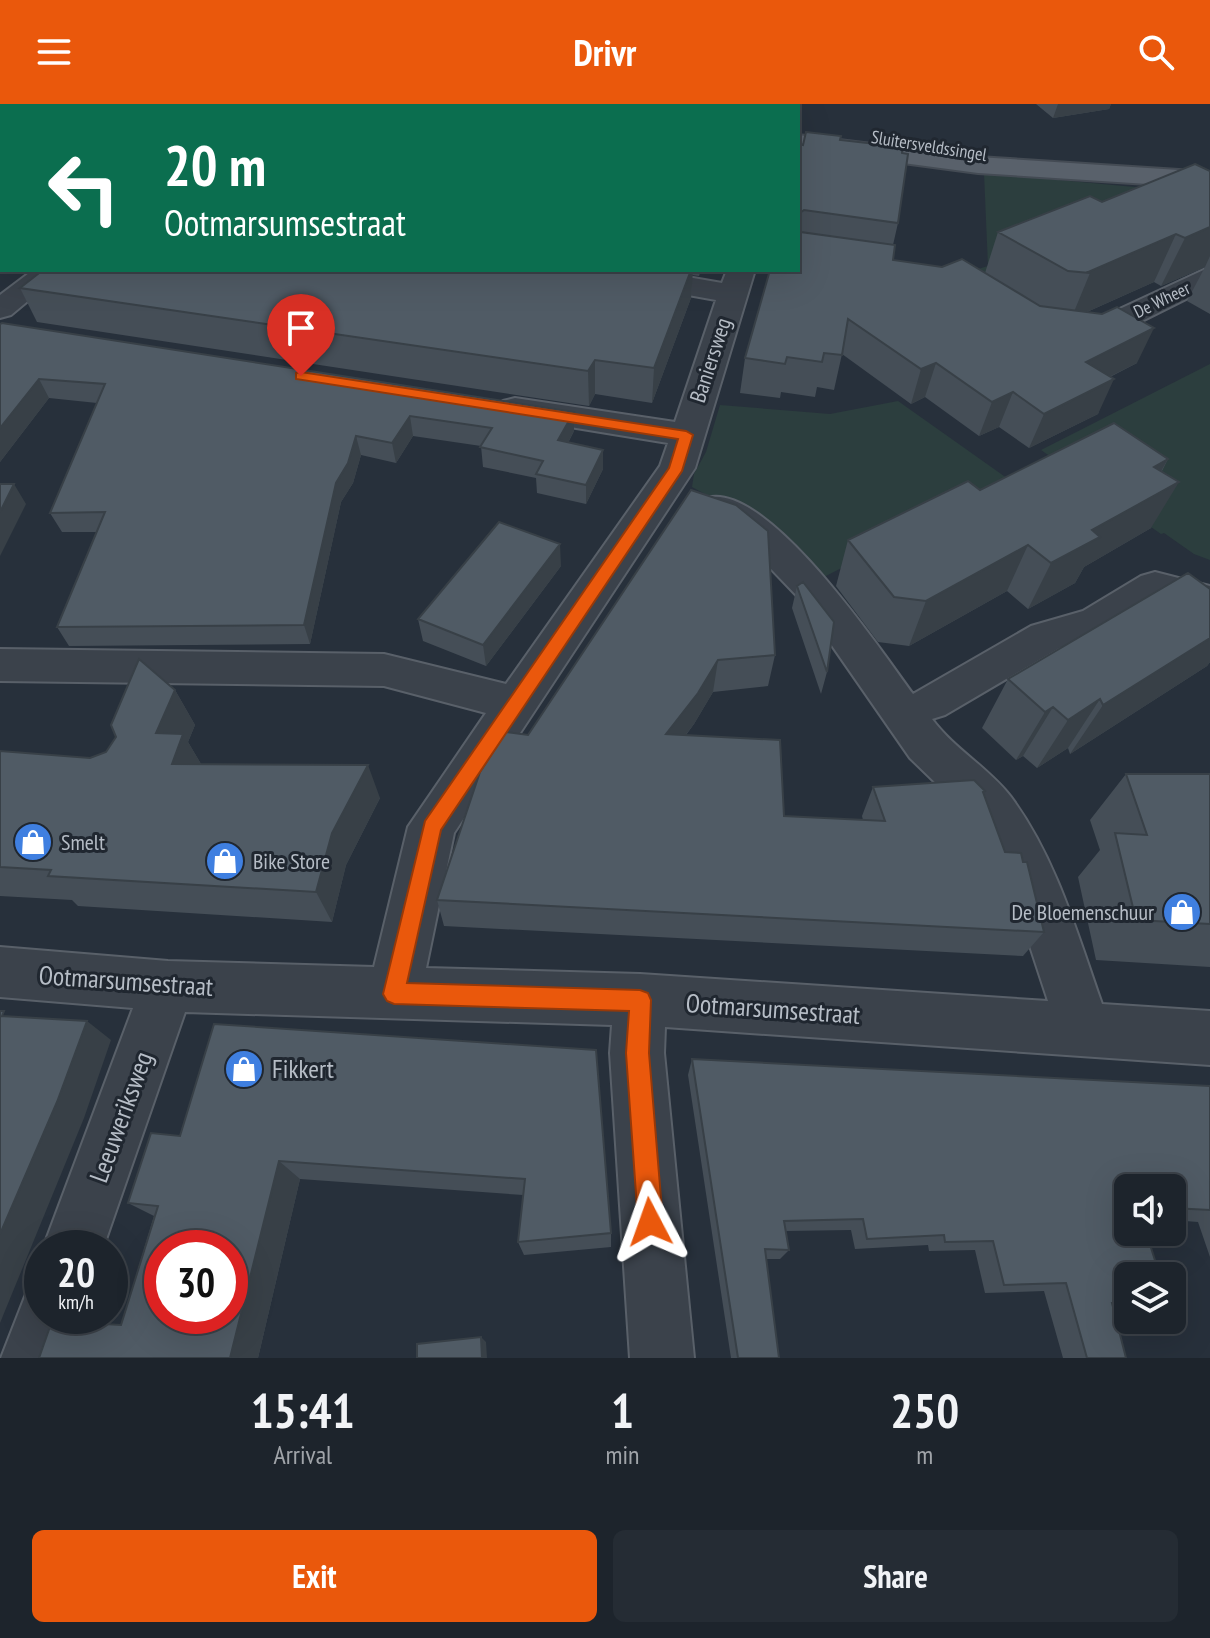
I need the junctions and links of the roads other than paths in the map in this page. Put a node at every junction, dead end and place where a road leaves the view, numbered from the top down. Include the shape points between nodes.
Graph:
1 (800, 125) edge
2 (800, 142) edge
3 (1059, 168) junction
4 (1210, 180) edge
5 (49, 272) edge
6 (622, 272) edge
7 (1210, 276) edge
8 (736, 282) edge
9 (5, 322) edge
10 (1050, 332) edge
11 (482, 403) edge
12 (686, 435) junction
13 (664, 486) junction
14 (1210, 601) edge
15 (0, 665) edge
16 (930, 703) dead end
17 (517, 704) junction
18 (0, 972) edge
19 (168, 986) junction
20 (394, 994) junction
21 (640, 1000) junction
22 (1085, 1030) junction
23 (1210, 1038) edge
24 (80, 1230) edge
25 (42, 1334) edge
26 (33, 1358) edge
27 (662, 1358) edge

1 - 3 main road, Sluitersveldssingel
2 - 3 main road, Sluitersveldssingel via 978,165
3 - 4 main road, Sluitersveldssingel
5 - 9 street
6 - 8 street
7 - 10 street, De Wheer via 1087,336
8 - 12 street, Baniersweg
11 - 12 street
12 - 13 street, Baniersweg via 677,468
13 - 17 street, Baniersweg
13 - 22 street via 718,506 765,540 813,588 926,745 993,809 1029,869
14 - 16 street via 1155,586 1096,622 1045,637
15 - 17 street via 384,670
17 - 20 street, Baniersweg via 432,827
18 - 19 street, Ootmarsumsestraat
19 - 20 street, Ootmarsumsestraat
19 - 24 street, Leeuweriksweg
20 - 21 street, Ootmarsumsestraat
21 - 22 street, Ootmarsumsestraat
21 - 27 street via 637,1053
22 - 23 street, Ootmarsumsestraat
25 - 26 street

